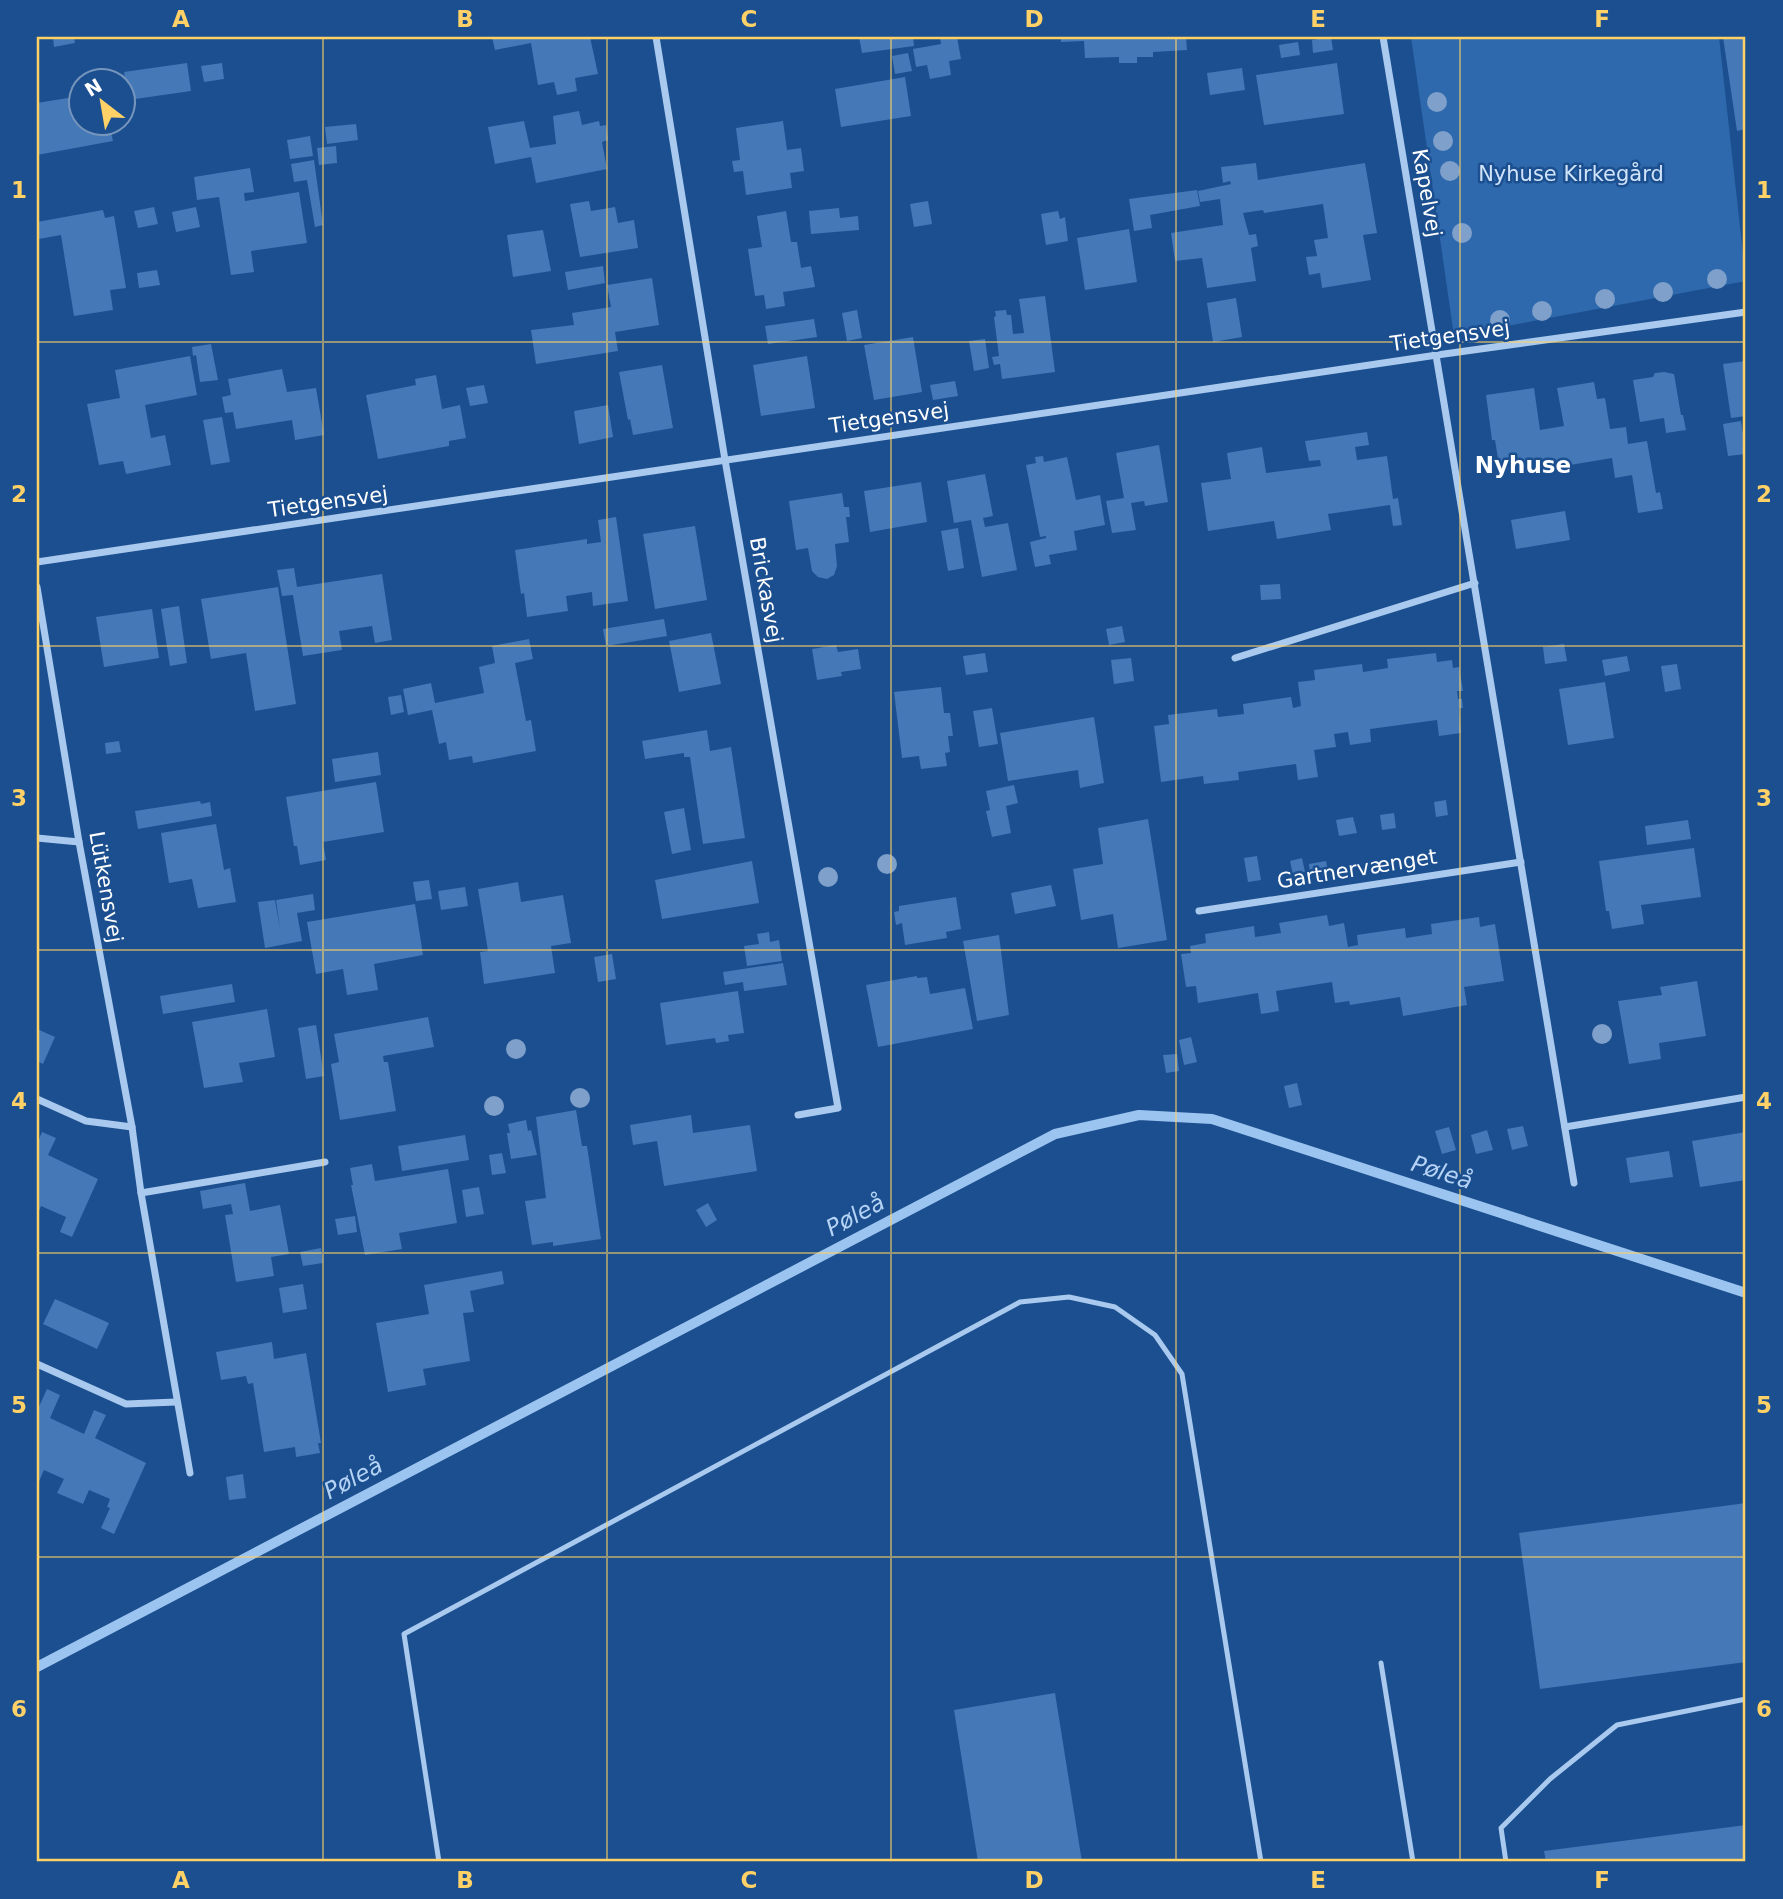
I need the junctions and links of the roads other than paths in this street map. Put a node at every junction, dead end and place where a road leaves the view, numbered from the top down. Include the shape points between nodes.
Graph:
1 (656, 37) edge
2 (1383, 37) edge
3 (1746, 312) edge
4 (1437, 355) junction
5 (725, 460) junction
6 (37, 562) edge
7 (1475, 583) junction
8 (37, 587) edge
9 (1235, 658) dead end
10 (37, 838) edge
11 (79, 842) junction
12 (1521, 862) junction
13 (1199, 911) dead end
14 (1746, 1097) edge
15 (37, 1098) edge
16 (798, 1115) dead end
17 (132, 1127) junction
18 (1565, 1127) junction
19 (324, 1162) dead end
20 (1574, 1183) dead end
21 (141, 1194) junction
22 (37, 1364) edge
23 (176, 1402) junction
24 (190, 1473) dead end
25 (1381, 1663) dead end
26 (1746, 1699) edge
27 (439, 1862) edge
28 (1261, 1862) edge
29 (1413, 1862) edge
30 (1506, 1862) edge

1 - 5 street, Brickasvej
2 - 4 street, Kapelvej
3 - 4 street, Tietgensvej
4 - 5 street, Tietgensvej
4 - 7 street
5 - 6 street, Tietgensvej
5 - 16 street, Brickasvej via 838,1108
7 - 9 street
7 - 12 street
8 - 11 street, Lütkensvej
10 - 11 street
11 - 17 street, Lütkensvej
12 - 13 street, Gartnervænget
12 - 18 street
14 - 18 street
15 - 17 street via 86,1121
17 - 21 street, Lütkensvej
18 - 20 street
19 - 21 street
21 - 23 street, Lütkensvej
22 - 23 street via 126,1404
23 - 24 street, Lütkensvej
25 - 29 lane
26 - 30 lane via 1617,1725 1550,1779 1501,1828
27 - 28 lane via 404,1634 1020,1301 1069,1297 1115,1307 1155,1335 1182,1374

